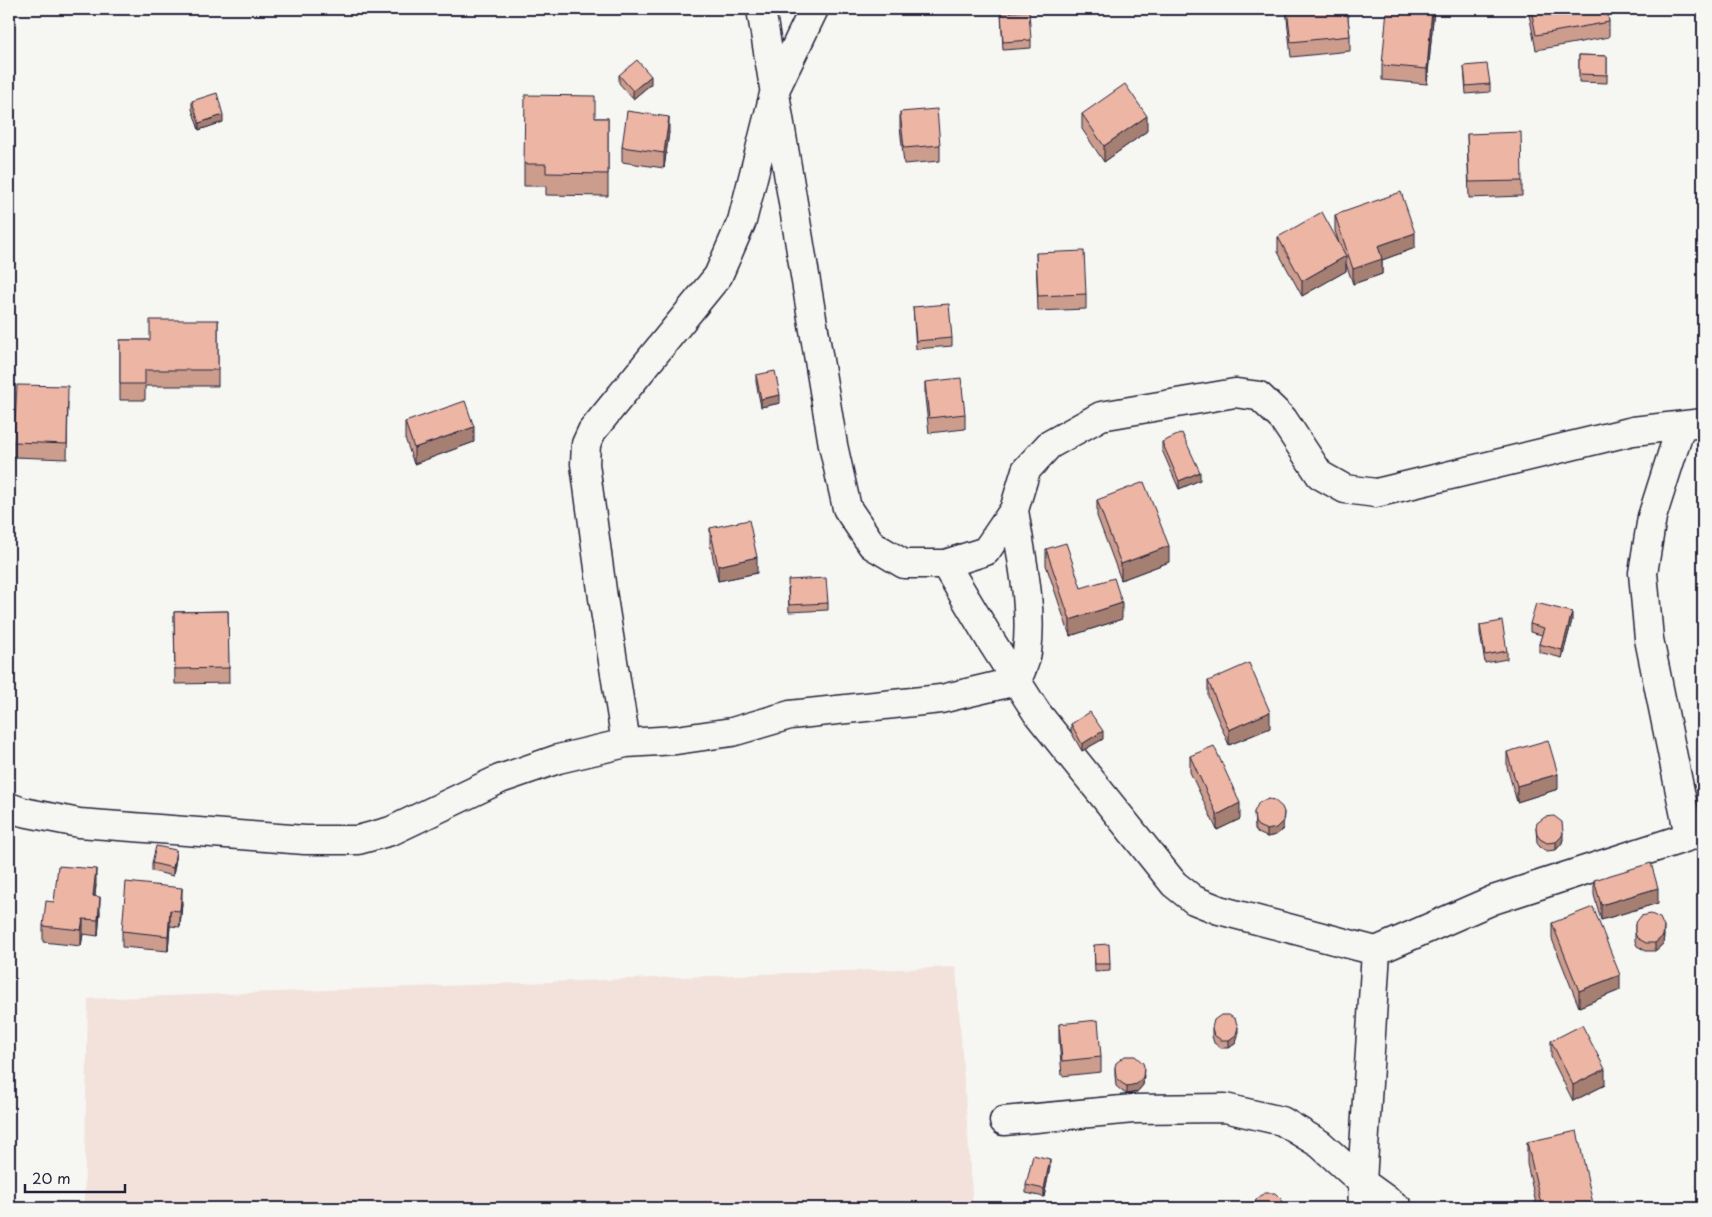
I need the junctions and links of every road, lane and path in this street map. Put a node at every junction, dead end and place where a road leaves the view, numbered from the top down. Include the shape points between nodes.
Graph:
1 (761, 9) edge
2 (814, 9) edge
3 (775, 90) junction
4 (1692, 424) edge
5 (1014, 510) junction
6 (946, 564) junction
7 (1017, 681) junction
8 (626, 743) junction
9 (9, 807) edge
10 (1696, 834) edge
11 (1376, 951) junction
12 (1004, 1121) dead end
13 (1362, 1182) junction
14 (1363, 1208) edge
15 (1398, 1208) edge

1 - 3 street
2 - 3 street
3 - 6 street via 833,445 847,508 872,545 904,564
3 - 8 street via 742,222 718,276 592,431 586,444 586,473
4 - 5 street via 1633,431 1376,493 1345,489 1320,475 1283,419 1259,396 1235,393 1102,416 1048,445 1026,470
4 - 10 street via 1652,517 1643,573 1649,639
5 - 6 street via 986,551
5 - 7 street via 1029,629 1027,654
6 - 7 street
7 - 8 street via 941,698 790,715 732,732
7 - 11 street via 1037,713 1174,884 1194,900 1219,910
8 - 9 street via 558,759 500,778 391,831 358,840 305,840 79,823
10 - 11 street via 1493,900
11 - 13 street
12 - 13 street via 1134,1109 1225,1108 1282,1121 1320,1144
13 - 14 street
13 - 15 street

